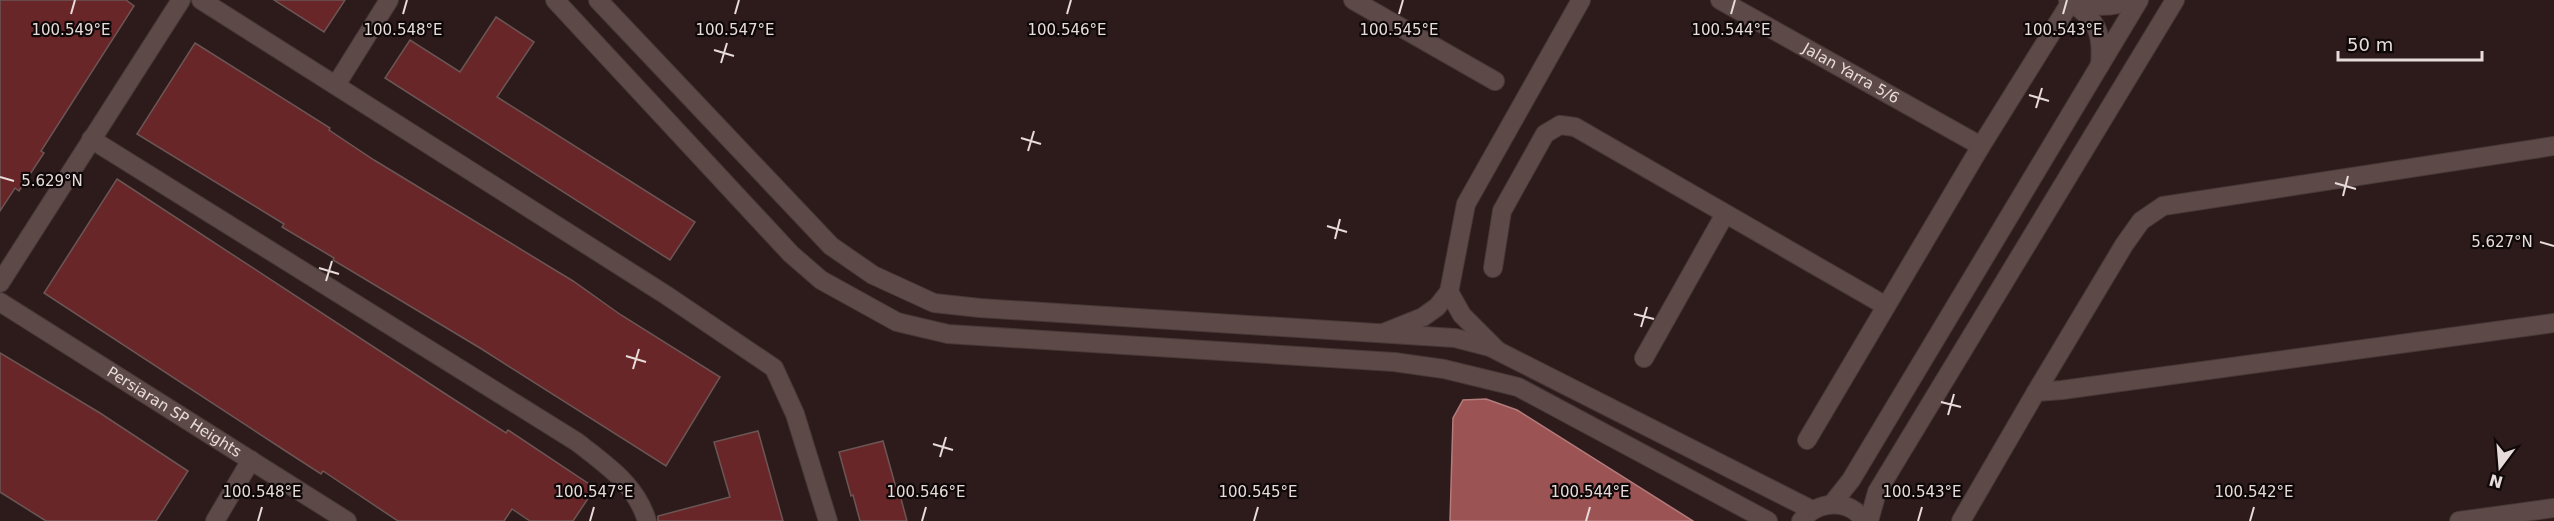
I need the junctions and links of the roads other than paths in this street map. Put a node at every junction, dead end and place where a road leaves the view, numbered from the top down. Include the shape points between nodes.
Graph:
1 (181, 0) edge
2 (201, 0) edge
3 (389, 0) edge
4 (555, 0) edge
5 (598, 0) edge
6 (1353, 0) edge
7 (1581, 0) edge
8 (1720, 0) edge
9 (2070, 0) edge
10 (2132, 0) edge
11 (2139, 0) edge
12 (2175, 0) edge
13 (2100, 65) junction
14 (1495, 81) dead end
15 (336, 85) junction
16 (91, 139) junction
17 (1981, 146) junction
18 (2554, 146) edge
19 (1725, 214) junction
20 (1493, 268) dead end
21 (0, 283) edge
22 (1449, 292) junction
23 (0, 302) edge
24 (1886, 306) junction
25 (2554, 323) edge
26 (1383, 333) junction
27 (1498, 351) junction
28 (1644, 358) dead end
29 (2036, 392) junction
30 (1807, 440) dead end
31 (251, 460) junction
32 (1832, 504) junction
33 (2554, 508) edge
34 (1806, 516) edge
35 (215, 521) edge
36 (347, 521) edge
37 (647, 521) edge
38 (828, 521) edge
39 (1768, 521) edge
40 (1864, 521) edge
41 (1869, 521) edge
42 (1961, 521) edge
43 (2459, 521) edge

1 - 16 street
2 - 15 street
3 - 15 street
4 - 39 street via 791,254 821,280 897,322 948,334 1394,362 1444,369 1518,387
5 - 26 street via 831,246 873,275 934,303
6 - 14 street
7 - 22 street via 1466,204
8 - 17 street, Jalan Yarra 5/6
9 - 10 street via 2099,8
9 - 13 street via 2092,20 2102,41
9 - 17 street
11 - 13 street
12 - 41 street via 1877,492
13 - 32 street via 1851,480
15 - 38 street via 774,368 795,414
16 - 21 street
16 - 37 street via 577,442 625,479 643,505
17 - 24 street
18 - 29 street via 2163,207 2141,221 2130,237
19 - 20 street via 1575,128 1560,125 1545,134 1502,211
19 - 24 street
19 - 28 street
22 - 26 street via 1423,317
22 - 27 street via 1462,315
23 - 31 street, Persiaran SP Heights
24 - 30 street
25 - 29 street
26 - 27 street via 1455,338
27 - 34 street
29 - 42 street
31 - 35 street
31 - 36 street, Persiaran SP Heights
32 - 34 street
32 - 40 street via 1853,510
33 - 43 street

